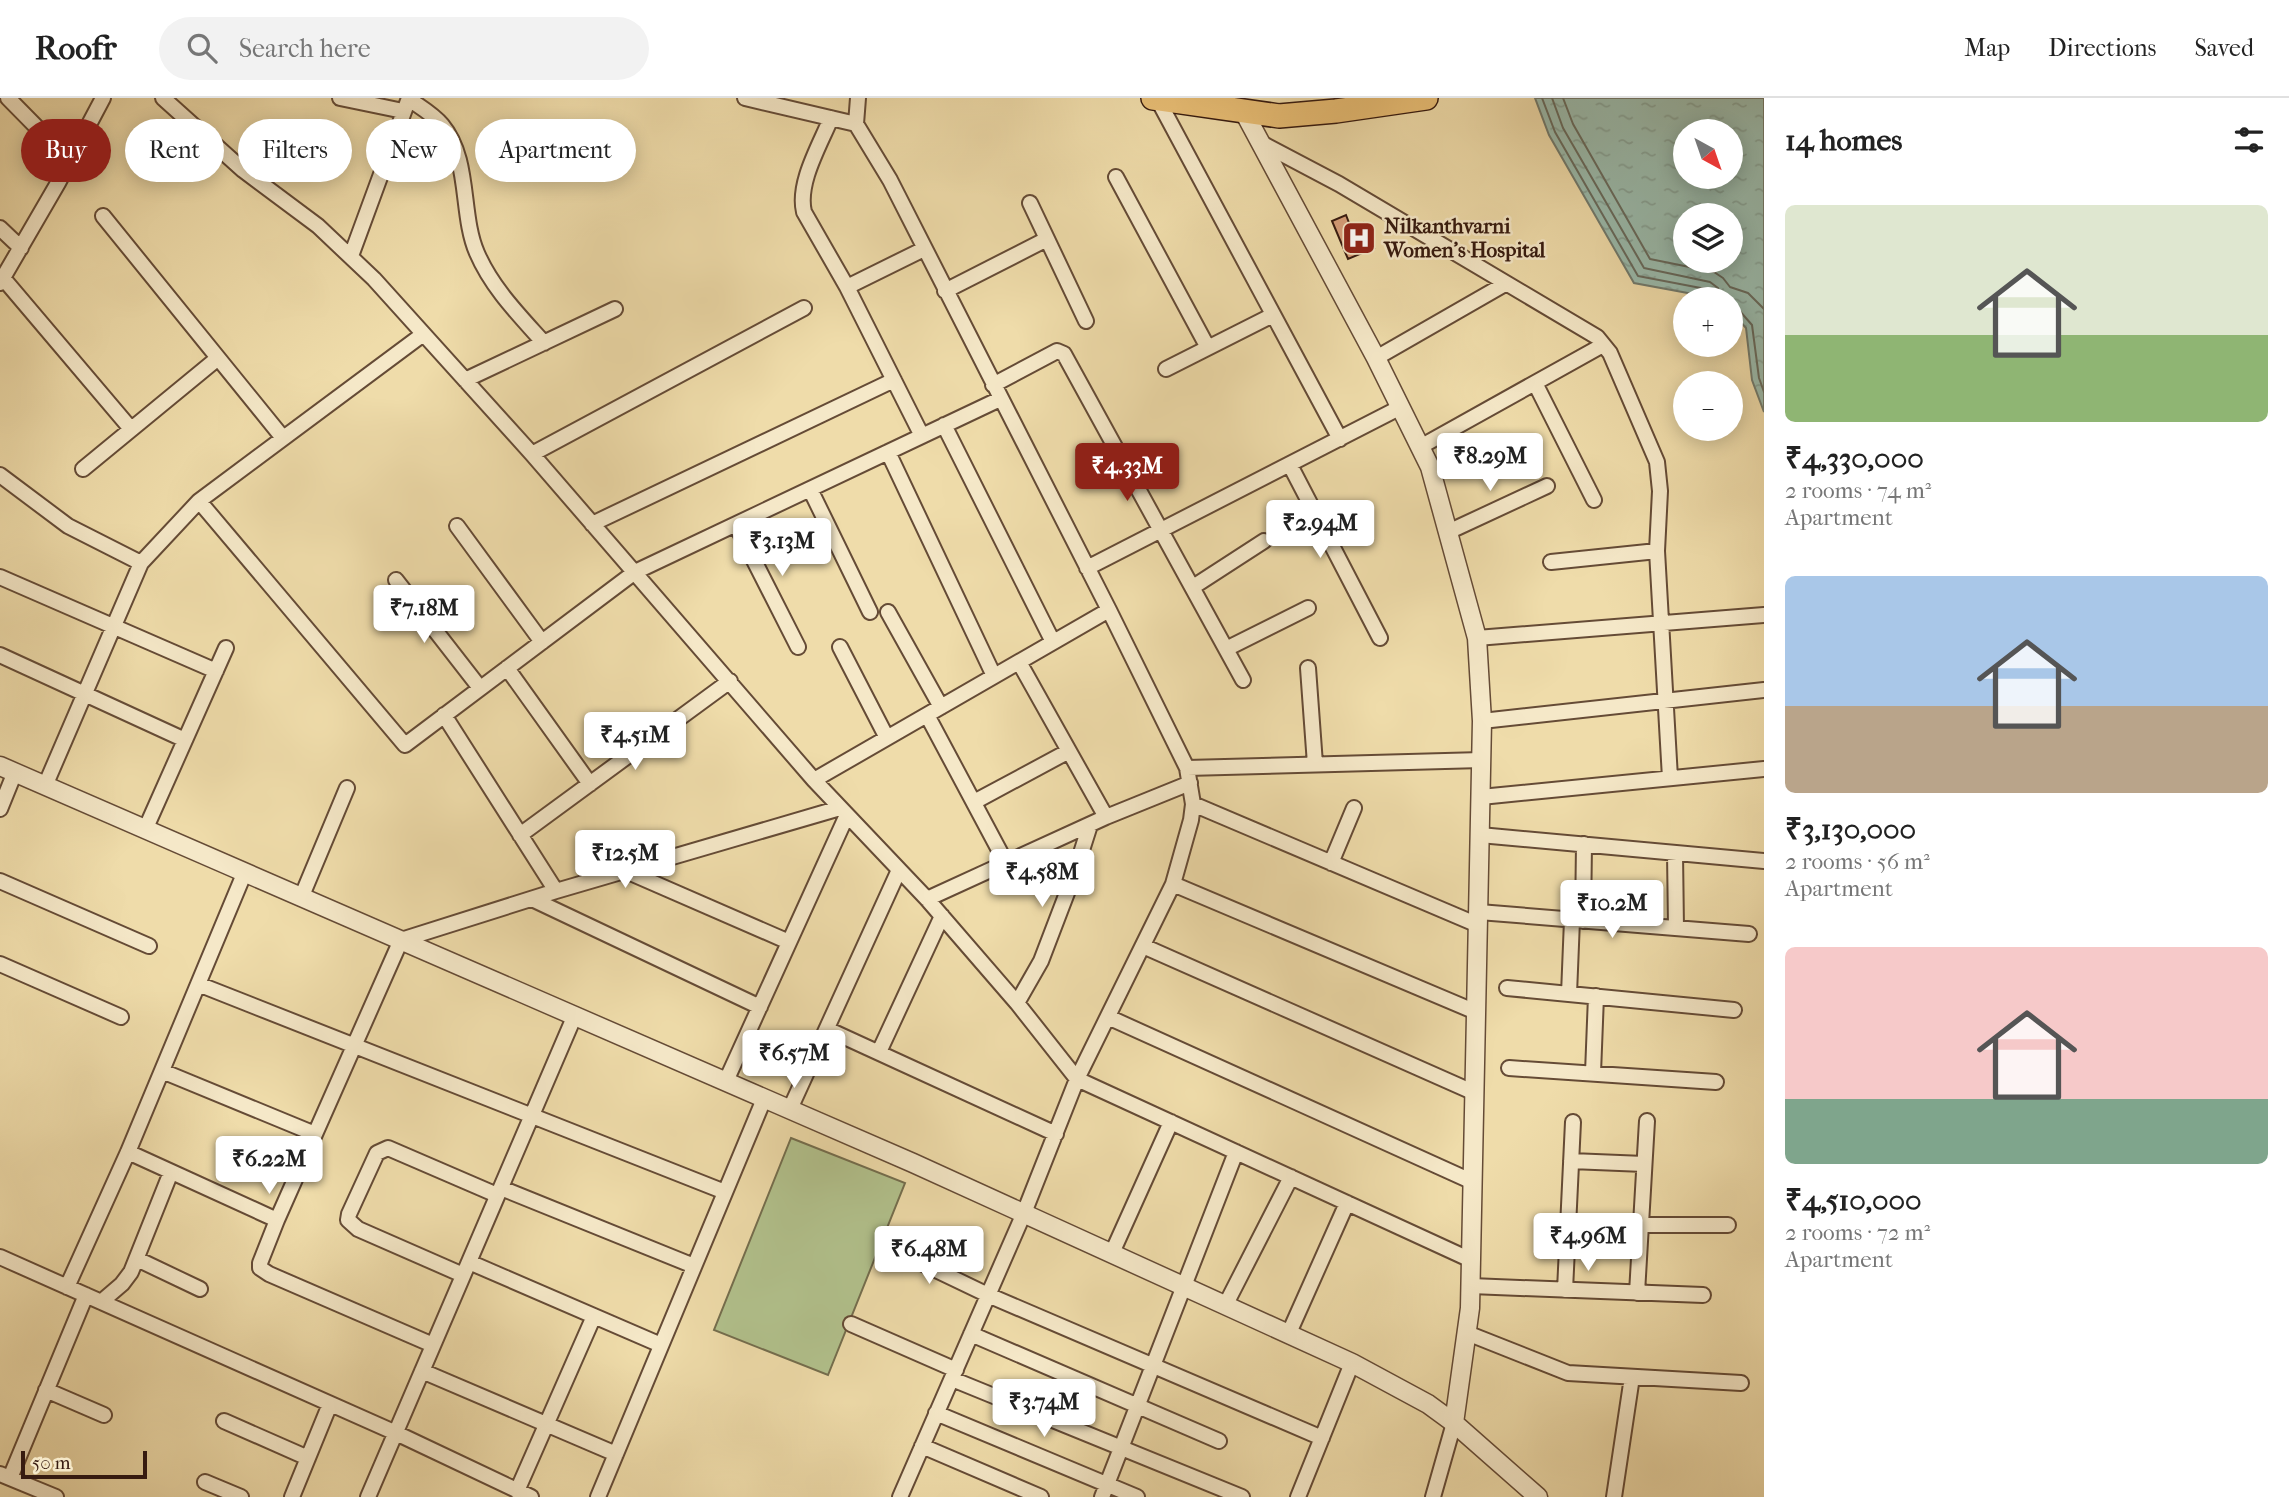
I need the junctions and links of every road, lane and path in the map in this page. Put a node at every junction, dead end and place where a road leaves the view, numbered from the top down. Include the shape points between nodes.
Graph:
1 (8, 98) edge
2 (103, 98) edge
3 (163, 98) edge
4 (340, 98) edge
5 (747, 98) edge
6 (858, 98) edge
7 (1426, 98) edge
8 (1155, 99) edge
9 (407, 102) edge
10 (1244, 112) junction
11 (831, 118) junction
12 (29, 119) edge
13 (92, 119) edge
14 (856, 124) junction
15 (1263, 144) junction
16 (1116, 177) dead end
17 (58, 182) edge
18 (1030, 202) dead end
19 (103, 216) dead end
20 (0, 228) edge
21 (1047, 239) junction
22 (21, 248) junction
23 (924, 249) junction
24 (351, 256) junction
25 (1, 281) edge
26 (1505, 284) junction
27 (848, 287) junction
28 (945, 291) junction
29 (804, 308) dead end
30 (615, 309) dead end
31 (1273, 315) junction
32 (1086, 321) dead end
33 (422, 335) junction
34 (544, 343) junction
35 (1603, 345) junction
36 (1208, 346) junction
37 (218, 358) junction
38 (1376, 358) junction
39 (1166, 369) dead end
40 (465, 380) junction
41 (894, 380) junction
42 (1535, 383) junction
43 (993, 385) junction
44 (1000, 399) junction
45 (1401, 407) junction
46 (944, 425) junction
47 (131, 429) junction
48 (922, 436) junction
49 (283, 439) junction
50 (1340, 439) junction
51 (1420, 447) junction
52 (888, 452) junction
53 (532, 454) junction
54 (1290, 465) junction
55 (83, 469) dead end
56 (0, 475) edge
57 (1547, 486) dead end
58 (810, 489) junction
59 (1594, 500) dead end
60 (199, 501) junction
61 (592, 524) junction
62 (736, 525) junction
63 (457, 526) dead end
64 (1162, 531) junction
65 (1448, 532) junction
66 (1264, 541) dead end
67 (1657, 551) junction
68 (1551, 562) dead end
69 (141, 563) junction
70 (1087, 568) junction
71 (635, 572) junction
72 (0, 577) edge
73 (396, 580) dead end
74 (1193, 587) junction
75 (1308, 608) dead end
76 (1109, 610) junction
77 (870, 612) dead end
78 (888, 612) dead end
79 (1764, 615) edge
80 (1661, 623) junction
81 (115, 627) junction
82 (1380, 638) dead end
83 (1477, 638) junction
84 (542, 642) junction
85 (1053, 642) junction
86 (798, 647) dead end
87 (840, 647) dead end
88 (226, 648) dead end
89 (1226, 649) junction
90 (0, 655) edge
91 (1019, 662) junction
92 (508, 668) junction
93 (1308, 668) dead end
94 (216, 671) junction
95 (994, 677) junction
96 (1243, 680) dead end
97 (730, 681) junction
98 (480, 688) junction
99 (1764, 690) edge
100 (84, 693) junction
101 (1666, 701) junction
102 (941, 707) junction
103 (444, 715) junction
104 (927, 715) junction
105 (1482, 721) junction
106 (887, 738) junction
107 (185, 740) junction
108 (1069, 751) junction
109 (1482, 760) junction
110 (1315, 764) junction
111 (1187, 768) junction
112 (7, 769) edge
113 (1764, 769) edge
114 (1670, 778) junction
115 (814, 780) junction
116 (590, 783) junction
117 (1190, 783) junction
118 (45, 786) junction
119 (347, 788) dead end
120 (1481, 797) junction
121 (974, 802) junction
122 (1193, 804) junction
123 (1354, 808) dead end
124 (0, 809) edge
125 (844, 812) junction
126 (1106, 817) junction
127 (1090, 825) junction
128 (145, 830) junction
129 (520, 835) junction
130 (1480, 835) junction
131 (1584, 844) junction
132 (1675, 853) junction
133 (1764, 861) edge
134 (1006, 863) junction
135 (1331, 863) junction
136 (899, 870) junction
137 (626, 871) junction
138 (244, 874) junction
139 (0, 881) edge
140 (1173, 884) junction
141 (556, 891) junction
142 (301, 898) junction
143 (532, 899) junction
144 (927, 899) junction
145 (942, 916) junction
146 (1478, 919) junction
147 (1578, 920) junction
148 (1676, 928) junction
149 (1749, 934) dead end
150 (401, 940) junction
151 (789, 942) junction
152 (149, 946) dead end
153 (1143, 946) junction
154 (0, 964) edge
155 (198, 984) junction
156 (1507, 988) dead end
157 (1569, 994) junction
158 (1596, 996) junction
159 (1017, 1003) junction
160 (760, 1007) junction
161 (1734, 1010) dead end
162 (1476, 1012) junction
163 (575, 1014) junction
164 (121, 1017) dead end
165 (1108, 1017) junction
166 (827, 1029) junction
167 (354, 1045) junction
168 (879, 1052) junction
169 (1509, 1068) dead end
170 (162, 1071) junction
171 (1593, 1073) junction
172 (1077, 1079) junction
173 (726, 1081) junction
174 (1716, 1082) dead end
175 (1475, 1093) junction
176 (764, 1099) junction
177 (790, 1109) junction
178 (531, 1115) junction
179 (1647, 1121) dead end
180 (1171, 1122) junction
181 (1573, 1122) dead end
182 (315, 1134) junction
183 (1056, 1134) junction
184 (128, 1152) junction
185 (1236, 1152) junction
186 (1571, 1161) junction
187 (1644, 1164) junction
188 (171, 1172) junction
189 (1290, 1177) junction
190 (1473, 1182) junction
191 (499, 1192) junction
192 (725, 1192) junction
193 (1347, 1203) junction
194 (1024, 1213) junction
195 (277, 1220) junction
196 (1641, 1225) junction
197 (1728, 1225) dead end
198 (886, 1246) dead end
199 (1112, 1253) junction
200 (3, 1259) edge
201 (136, 1259) junction
202 (1471, 1260) junction
203 (694, 1266) junction
204 (466, 1268) junction
205 (0, 1275) edge
206 (1185, 1285) junction
207 (1471, 1286) junction
208 (67, 1287) junction
209 (200, 1289) dead end
210 (1565, 1290) junction
211 (1637, 1293) junction
212 (86, 1295) junction
213 (1703, 1295) dead end
214 (988, 1296) junction
215 (102, 1302) junction
216 (1226, 1304) junction
217 (594, 1315) junction
218 (851, 1324) dead end
219 (1289, 1333) junction
220 (1467, 1333) junction
221 (971, 1334) junction
222 (433, 1345) junction
223 (661, 1345) junction
224 (1352, 1363) junction
225 (1153, 1367) junction
226 (422, 1371) junction
227 (954, 1374) junction
228 (1632, 1377) junction
229 (1741, 1383) dead end
230 (46, 1390) junction
231 (330, 1404) junction
232 (1138, 1406) junction
233 (936, 1413) junction
234 (104, 1415) dead end
235 (224, 1421) dead end
236 (1454, 1423) junction
237 (546, 1425) junction
238 (396, 1433) junction
239 (1322, 1438) junction
240 (1219, 1441) dead end
241 (922, 1446) junction
242 (1122, 1448) junction
243 (616, 1454) junction
244 (308, 1458) junction
245 (5, 1476) edge
246 (205, 1482) dead end
247 (517, 1490) junction
248 (1105, 1490) edge
249 (56, 1497) edge
250 (241, 1497) edge
251 (292, 1497) edge
252 (368, 1497) edge
253 (531, 1497) edge
254 (598, 1497) edge
255 (900, 1497) edge
256 (1041, 1497) edge
257 (1137, 1497) edge
258 (1242, 1497) edge
259 (1298, 1497) edge
260 (1433, 1497) edge
261 (1538, 1497) edge
262 (1614, 1497) edge

1 - 12 street
2 - 13 street
3 - 24 street via 243,170
4 - 9 street
5 - 11 street
6 - 14 street
7 - 10 main road via 1290,115
8 - 10 main road
8 - 31 street
9 - 24 street
9 - 34 street via 433,117 452,140 476,253 502,295
10 - 15 street
11 - 14 street
11 - 27 street via 801,200
14 - 23 street
15 - 26 street
15 - 38 street
16 - 36 street
17 - 22 street
18 - 21 street
19 - 37 street
20 - 22 street
21 - 28 street
21 - 32 street
22 - 25 street
23 - 27 street
23 - 28 street
24 - 33 street
25 - 47 street
26 - 35 street via 1588,330
26 - 38 street
27 - 41 street
28 - 43 street
29 - 53 street
30 - 34 street
31 - 36 street
31 - 50 street
33 - 40 street
33 - 49 street
34 - 40 street
35 - 42 street
35 - 67 street via 1657,462
36 - 39 street
37 - 47 street
37 - 49 street
38 - 45 street
40 - 53 street
41 - 48 street
41 - 61 street
42 - 51 street
42 - 59 street
43 - 44 street
43 - 64 street via 1057,351 1064,354
44 - 46 street
44 - 70 street
45 - 50 street
45 - 51 street
46 - 48 street
46 - 85 street
47 - 55 street
48 - 52 street
49 - 60 street
50 - 54 street
51 - 65 street
52 - 58 street
52 - 95 street
53 - 61 street
54 - 64 street
54 - 82 street
56 - 69 street via 68,526
57 - 65 street
58 - 62 street
58 - 77 street
60 - 69 street
60 - 103 street via 405,745
61 - 71 street
62 - 71 street
62 - 86 street
63 - 84 street
64 - 70 street
64 - 74 street
65 - 83 street
66 - 74 street
67 - 68 street
67 - 80 street
69 - 81 street
70 - 76 street
71 - 84 street
71 - 97 street
72 - 81 street
73 - 98 street
74 - 89 street
75 - 89 street
76 - 85 street
76 - 111 street
78 - 102 street
79 - 80 street
80 - 83 street
80 - 101 street
81 - 94 street
81 - 100 street
83 - 105 street
84 - 92 street
85 - 91 street
87 - 106 street
88 - 94 street
89 - 96 street
90 - 100 street
91 - 95 street
91 - 108 street
92 - 98 street
92 - 116 street
93 - 110 street
94 - 107 street
95 - 102 street
97 - 115 street
97 - 116 street
98 - 103 street
99 - 101 street
100 - 107 street
100 - 118 street
101 - 105 street
101 - 114 street
102 - 104 street
103 - 129 street
104 - 106 street
104 - 121 street
105 - 109 street
106 - 115 street
107 - 128 street
108 - 121 street
108 - 126 street
109 - 110 street
109 - 120 street
110 - 111 street
111 - 117 street
112 - 118 street
112 - 124 street
113 - 114 street
114 - 120 street
115 - 125 street
116 - 129 street
117 - 122 street
117 - 126 street
118 - 128 street
119 - 142 street
120 - 130 street
121 - 134 street
122 - 135 street
122 - 140 street
123 - 135 street
125 - 136 street
125 - 137 street
125 - 151 street
126 - 127 street
127 - 134 street
127 - 159 street via 1041,961
128 - 138 street
129 - 141 street
130 - 131 street
130 - 146 street
131 - 132 street
131 - 147 street
132 - 133 street
132 - 148 street
134 - 144 street
135 - 146 street
136 - 144 street
136 - 166 street
137 - 141 street
137 - 151 street
138 - 142 street
138 - 155 street
139 - 152 street
140 - 153 street
140 - 162 street
141 - 143 street
142 - 150 street
143 - 150 street
143 - 160 street
144 - 145 street
145 - 159 street
145 - 168 street
146 - 147 street
146 - 162 street
147 - 148 street
147 - 157 street
148 - 149 street
150 - 163 street
150 - 167 street
151 - 160 street
153 - 165 street
153 - 175 street
154 - 164 street
155 - 167 street
155 - 170 street
156 - 157 street
157 - 158 street
158 - 161 street
158 - 171 street
159 - 172 street
160 - 173 street
162 - 175 street
163 - 173 street
163 - 178 street
165 - 172 street
165 - 190 street
166 - 168 street
166 - 177 street
167 - 178 street
167 - 182 street
168 - 183 street
169 - 171 street
170 - 182 street
170 - 184 street
171 - 174 street
172 - 180 street
172 - 183 street
173 - 176 street
175 - 190 street
176 - 177 street
176 - 192 street
177 - 194 street
178 - 191 street
178 - 192 street
179 - 187 street
180 - 185 street
180 - 199 street
181 - 186 street
182 - 195 street
183 - 194 street
184 - 188 street
184 - 208 street
185 - 189 street
185 - 206 street
186 - 187 street
186 - 210 street
187 - 196 street
188 - 195 street
188 - 201 street
189 - 193 street
189 - 216 street
190 - 202 street
191 - 203 street
191 - 204 street
191 - 204 street via 388,1148 377,1153 349,1214 348,1220 358,1229
192 - 203 street
193 - 202 street
193 - 219 street
194 - 199 street
194 - 214 street
195 - 222 street via 260,1263 264,1271
196 - 197 street
196 - 211 street
198 - 214 street
199 - 206 street
200 - 205 street
200 - 208 street
201 - 209 street
201 - 215 street via 128,1277
202 - 207 street
203 - 223 street
204 - 217 street
204 - 222 street
206 - 216 street
206 - 225 street
207 - 210 street
207 - 220 street
208 - 212 street
210 - 211 street
211 - 213 street
212 - 215 street
212 - 230 street
214 - 221 street
214 - 225 street
215 - 231 street
216 - 219 street
217 - 223 street
217 - 237 street
218 - 227 street
219 - 224 street
220 - 228 street via 1568,1373
220 - 236 street
221 - 227 street
221 - 232 street
222 - 226 street
223 - 243 street
224 - 236 street
224 - 239 street
225 - 232 street
225 - 239 street
226 - 237 street
226 - 238 street
227 - 233 street
227 - 242 street
228 - 229 street
228 - 262 street
230 - 234 street
230 - 245 street
231 - 238 street
231 - 244 street
232 - 240 street
232 - 242 street
233 - 241 street
233 - 248 street
235 - 244 street
236 - 260 street
236 - 261 street
237 - 243 street
237 - 247 street
238 - 247 street
238 - 252 street
239 - 259 street
241 - 255 street
241 - 256 street
242 - 248 street
242 - 258 street
243 - 254 street
244 - 251 street
245 - 249 street
246 - 250 street
247 - 253 street
248 - 257 street

